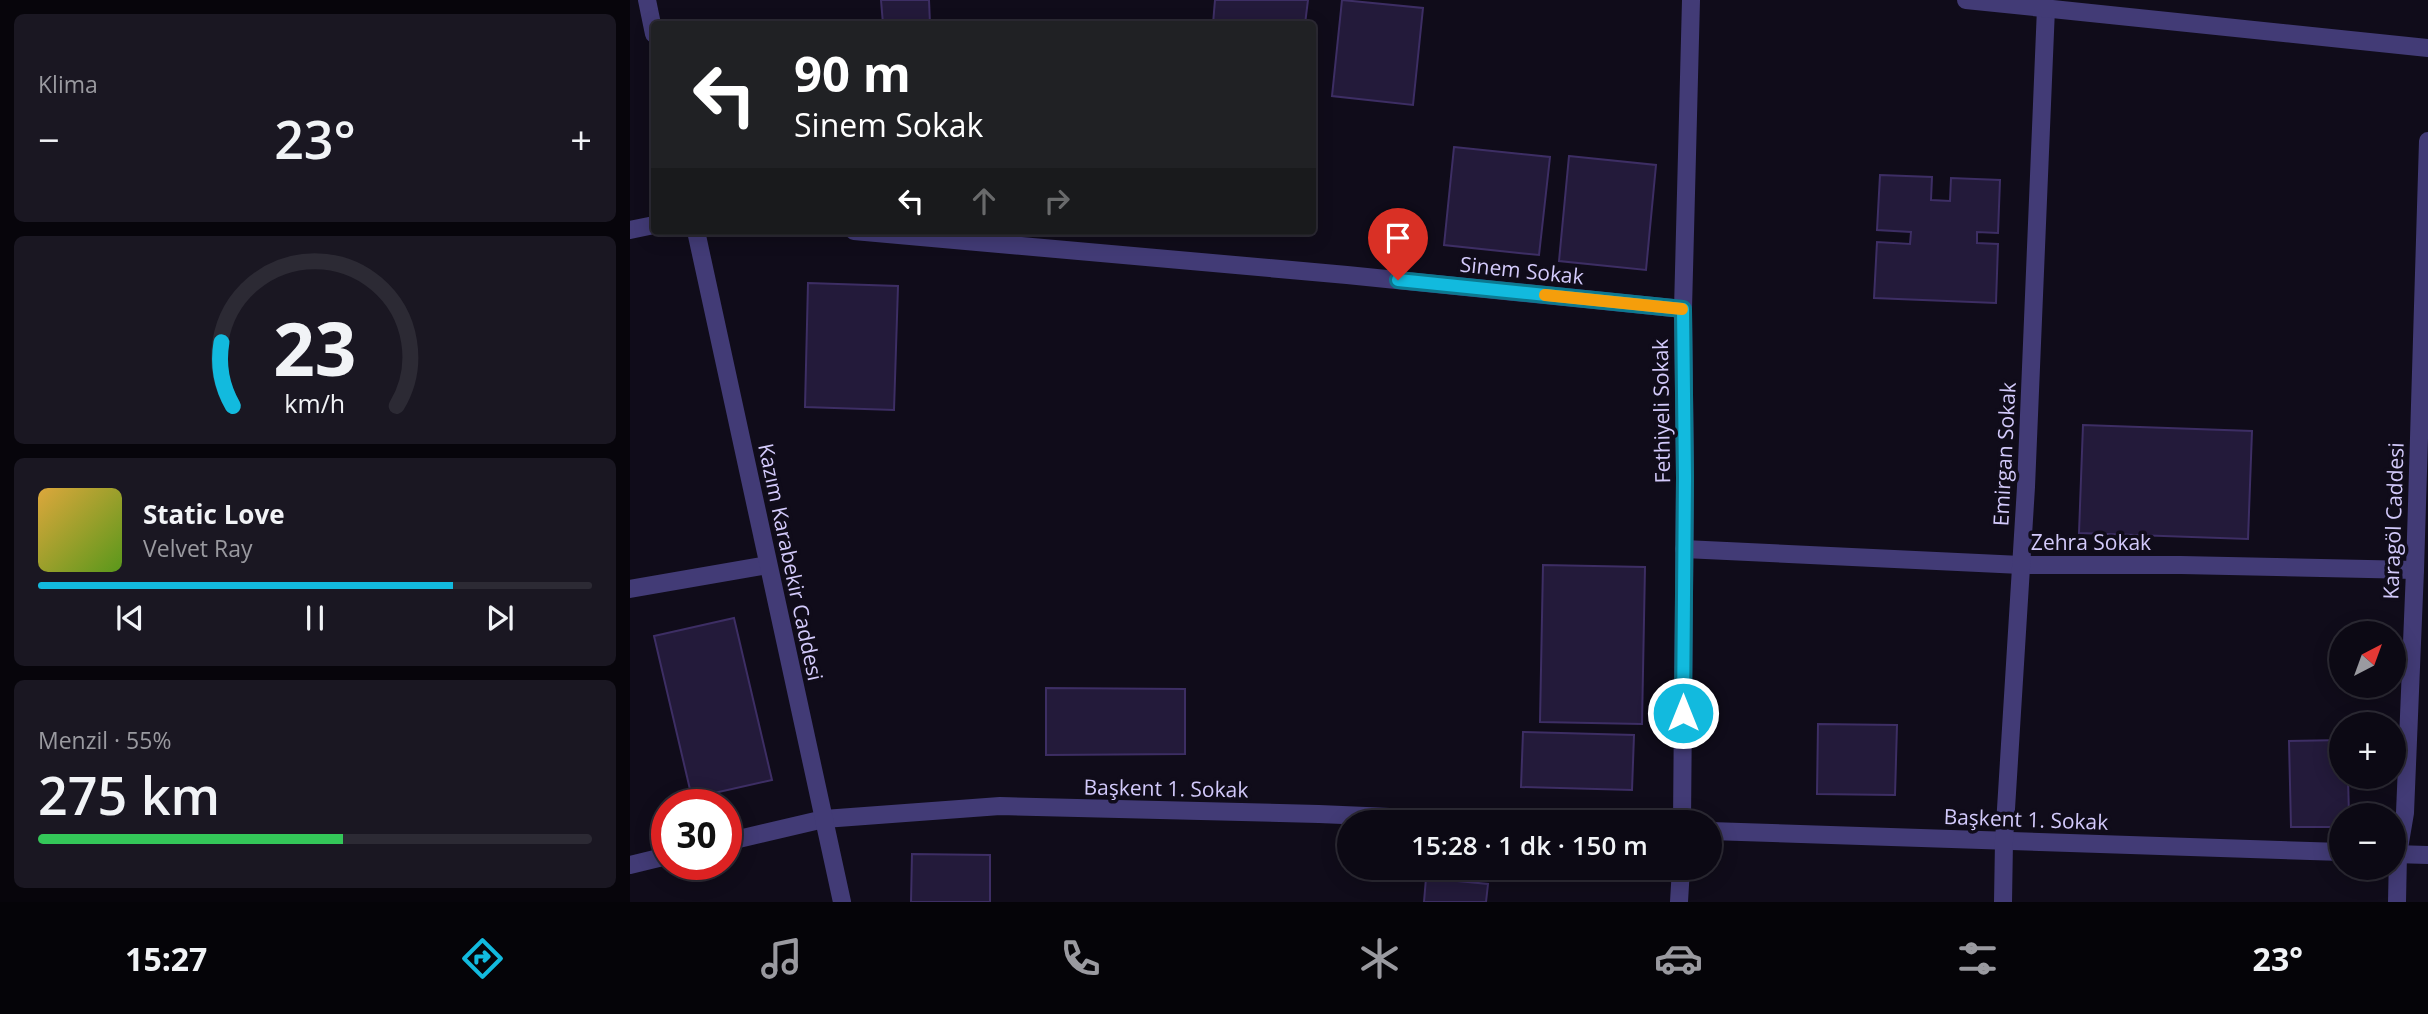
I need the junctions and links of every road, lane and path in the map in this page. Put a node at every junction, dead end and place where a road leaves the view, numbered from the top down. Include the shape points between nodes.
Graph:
1 (647, 0) edge
2 (1691, 0) edge
3 (1966, 0) edge
4 (2046, 8) junction
5 (651, 21) edge
6 (2428, 48) edge
7 (2428, 141) edge
8 (651, 226) edge
9 (630, 230) edge
10 (697, 235) edge
11 (899, 235) edge
12 (1683, 309) junction
13 (1684, 549) junction
14 (768, 565) junction
15 (2021, 565) junction
16 (2415, 570) junction
17 (630, 589) edge
18 (2405, 803) edge
19 (1682, 810) edge
20 (1337, 815) edge
21 (824, 819) junction
22 (1722, 831) edge
23 (742, 838) edge
24 (2004, 841) junction
25 (2329, 852) edge
26 (2406, 855) edge
27 (2428, 856) edge
28 (651, 860) edge
29 (630, 865) edge
30 (1680, 880) edge
31 (2397, 880) edge
32 (842, 902) edge
33 (1679, 902) edge
34 (2003, 902) edge
35 (2397, 902) edge

1 - 5 street
2 - 12 street, Fethiyeli Sokak
3 - 4 street
4 - 6 street
4 - 15 street, Emirgan Sokak
7 - 16 street, Karagöl Caddesi
8 - 9 street
10 - 14 street, Kazım Karabekir Caddesi
11 - 12 street, Sinem Sokak
12 - 13 street, Fethiyeli Sokak
13 - 15 street, Zehra Sokak
13 - 19 street, Fethiyeli Sokak
14 - 17 street
14 - 21 street, Kazım Karabekir Caddesi
15 - 16 street, Zehra Sokak
15 - 24 street, Emirgan Sokak
16 - 18 street, Karagöl Caddesi
20 - 21 street, Başkent 1. Sokak via 1000,806
21 - 23 street, Başkent 1. Sokak
21 - 32 street, Kazım Karabekir Caddesi
22 - 24 street, Başkent 1. Sokak
24 - 25 street, Başkent 1. Sokak
24 - 34 street, Emirgan Sokak
26 - 27 street
28 - 29 street
30 - 33 street
31 - 35 street, Karagöl Caddesi

